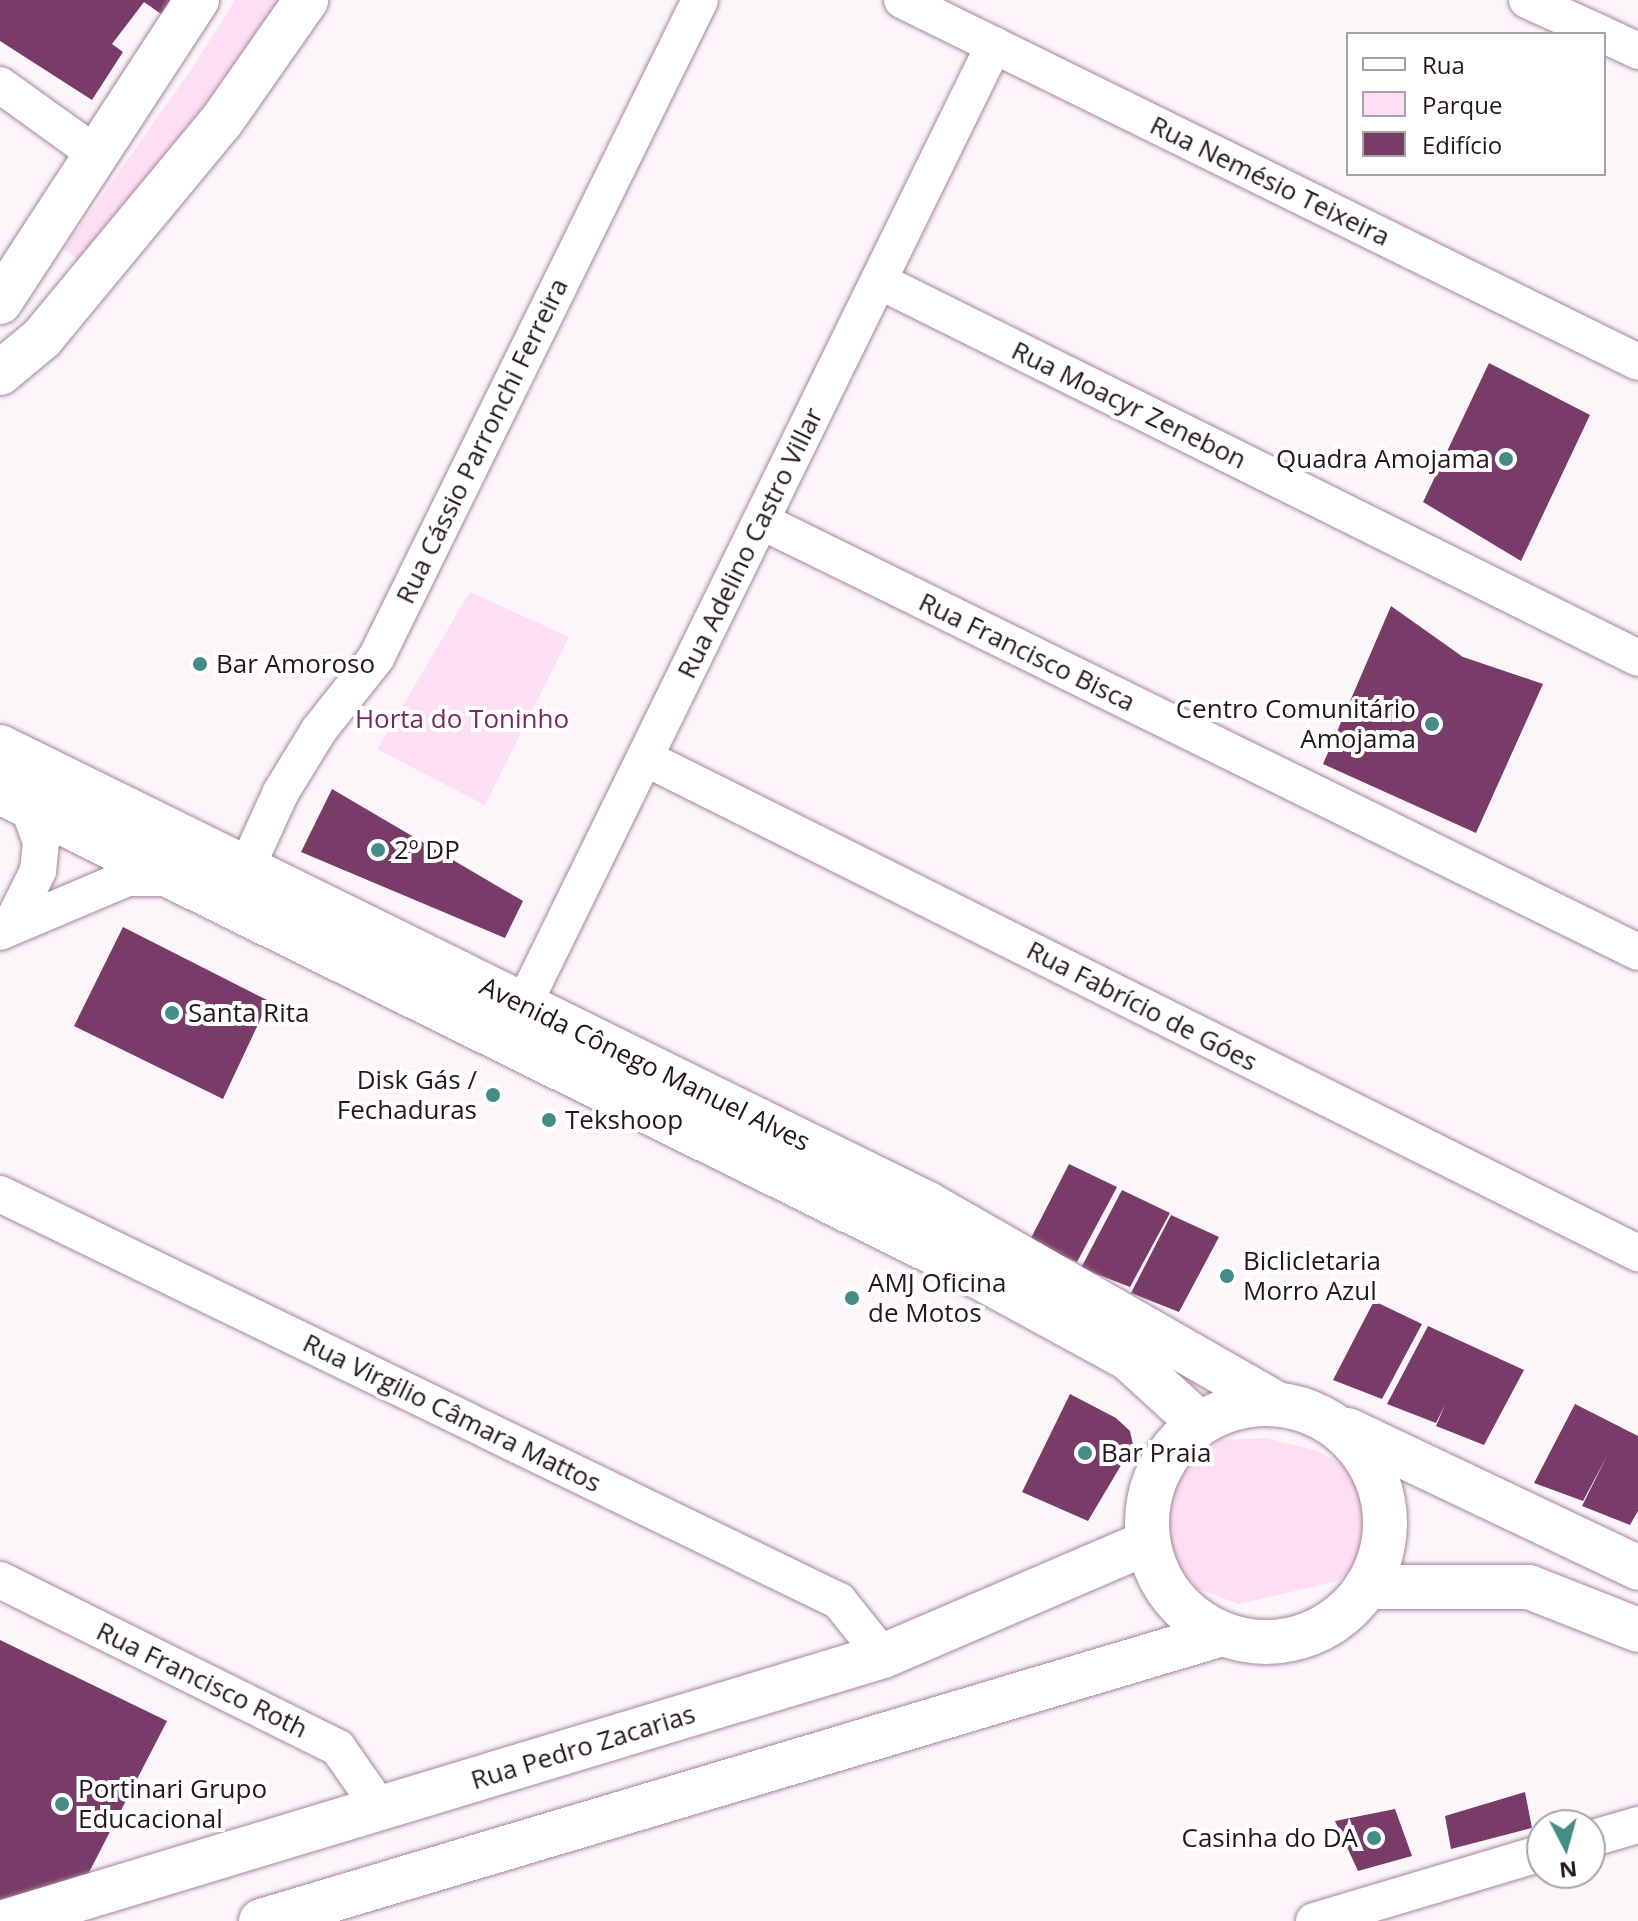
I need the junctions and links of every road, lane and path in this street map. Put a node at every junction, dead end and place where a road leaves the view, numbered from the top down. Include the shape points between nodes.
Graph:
1 (197, 0) edge
2 (306, 0) edge
3 (700, 0) edge
4 (902, 0) edge
5 (1537, 2) edge
6 (1599, 32) edge
7 (1606, 35) edge
8 (994, 45) junction
9 (1638, 51) edge
10 (0, 85) edge
11 (96, 154) junction
12 (879, 281) junction
13 (0, 302) edge
14 (1638, 362) edge
15 (0, 373) edge
16 (761, 521) junction
17 (1638, 658) edge
18 (0, 747) edge
19 (645, 758) junction
20 (14, 799) edge
21 (245, 871) junction
22 (174, 878) junction
23 (5, 930) edge
24 (1638, 952) edge
25 (515, 1022) junction
26 (0, 1194) edge
27 (1638, 1253) edge
28 (1296, 1409) junction
29 (1199, 1423) junction
30 (1147, 1543) junction
31 (1638, 1568) edge
32 (0, 1580) edge
33 (1366, 1587) junction
34 (1636, 1627) edge
35 (1222, 1634) junction
36 (883, 1656) junction
37 (380, 1808) junction
38 (1638, 1825) edge
39 (1606, 1834) edge
40 (1526, 1858) edge
41 (7, 1921) edge
42 (261, 1921) edge
43 (1314, 1921) edge

1 - 11 street
2 - 15 street via 221,122 42,338
3 - 21 street, Rua Cássio Parronchi Ferreira via 376,658 319,730 281,792
4 - 8 street, Rua Nemésio Teixeira
5 - 6 street
7 - 9 street
8 - 12 street, Rua Adelino Castro Villar
8 - 14 street, Rua Nemésio Teixeira
10 - 11 street
11 - 13 street
12 - 16 street, Rua Adelino Castro Villar
12 - 17 street, Rua Moacyr Zenebon
16 - 19 street, Rua Adelino Castro Villar
16 - 24 street, Rua Francisco Bisca
18 - 21 street, Avenida Cônego Manuel Alves
19 - 25 street, Rua Adelino Castro Villar
19 - 27 street, Rua Fabrício de Góes
20 - 22 street, Avenida Cônego Manuel Alves
20 - 23 street via 41,842 38,871
21 - 25 street, Avenida Cônego Manuel Alves via 301,894
22 - 23 street via 127,878
22 - 25 street, Avenida Cônego Manuel Alves
25 - 28 street, Avenida Cônego Manuel Alves via 928,1204
25 - 29 street, Avenida Cônego Manuel Alves via 1128,1358
26 - 36 street, Rua Virgilio Câmara Mattos via 839,1601
28 - 29 street via 1236,1407
28 - 31 street, Avenida Cônego Manuel Alves
28 - 33 street via 1350,1438 1374,1470 1385,1509 1383,1550
29 - 30 street via 1173,1446 1155,1476 1147,1509
30 - 35 street via 1161,1582 1187,1613
30 - 36 street, Rua Pedro Zacarias
32 - 37 street, Rua Francisco Roth via 338,1748
33 - 34 street via 1529,1587
33 - 35 street via 1339,1617 1303,1636 1263,1642
35 - 42 street
36 - 37 street, Rua Pedro Zacarias
37 - 41 street, Rua Pedro Zacarias
38 - 39 street
40 - 43 street

